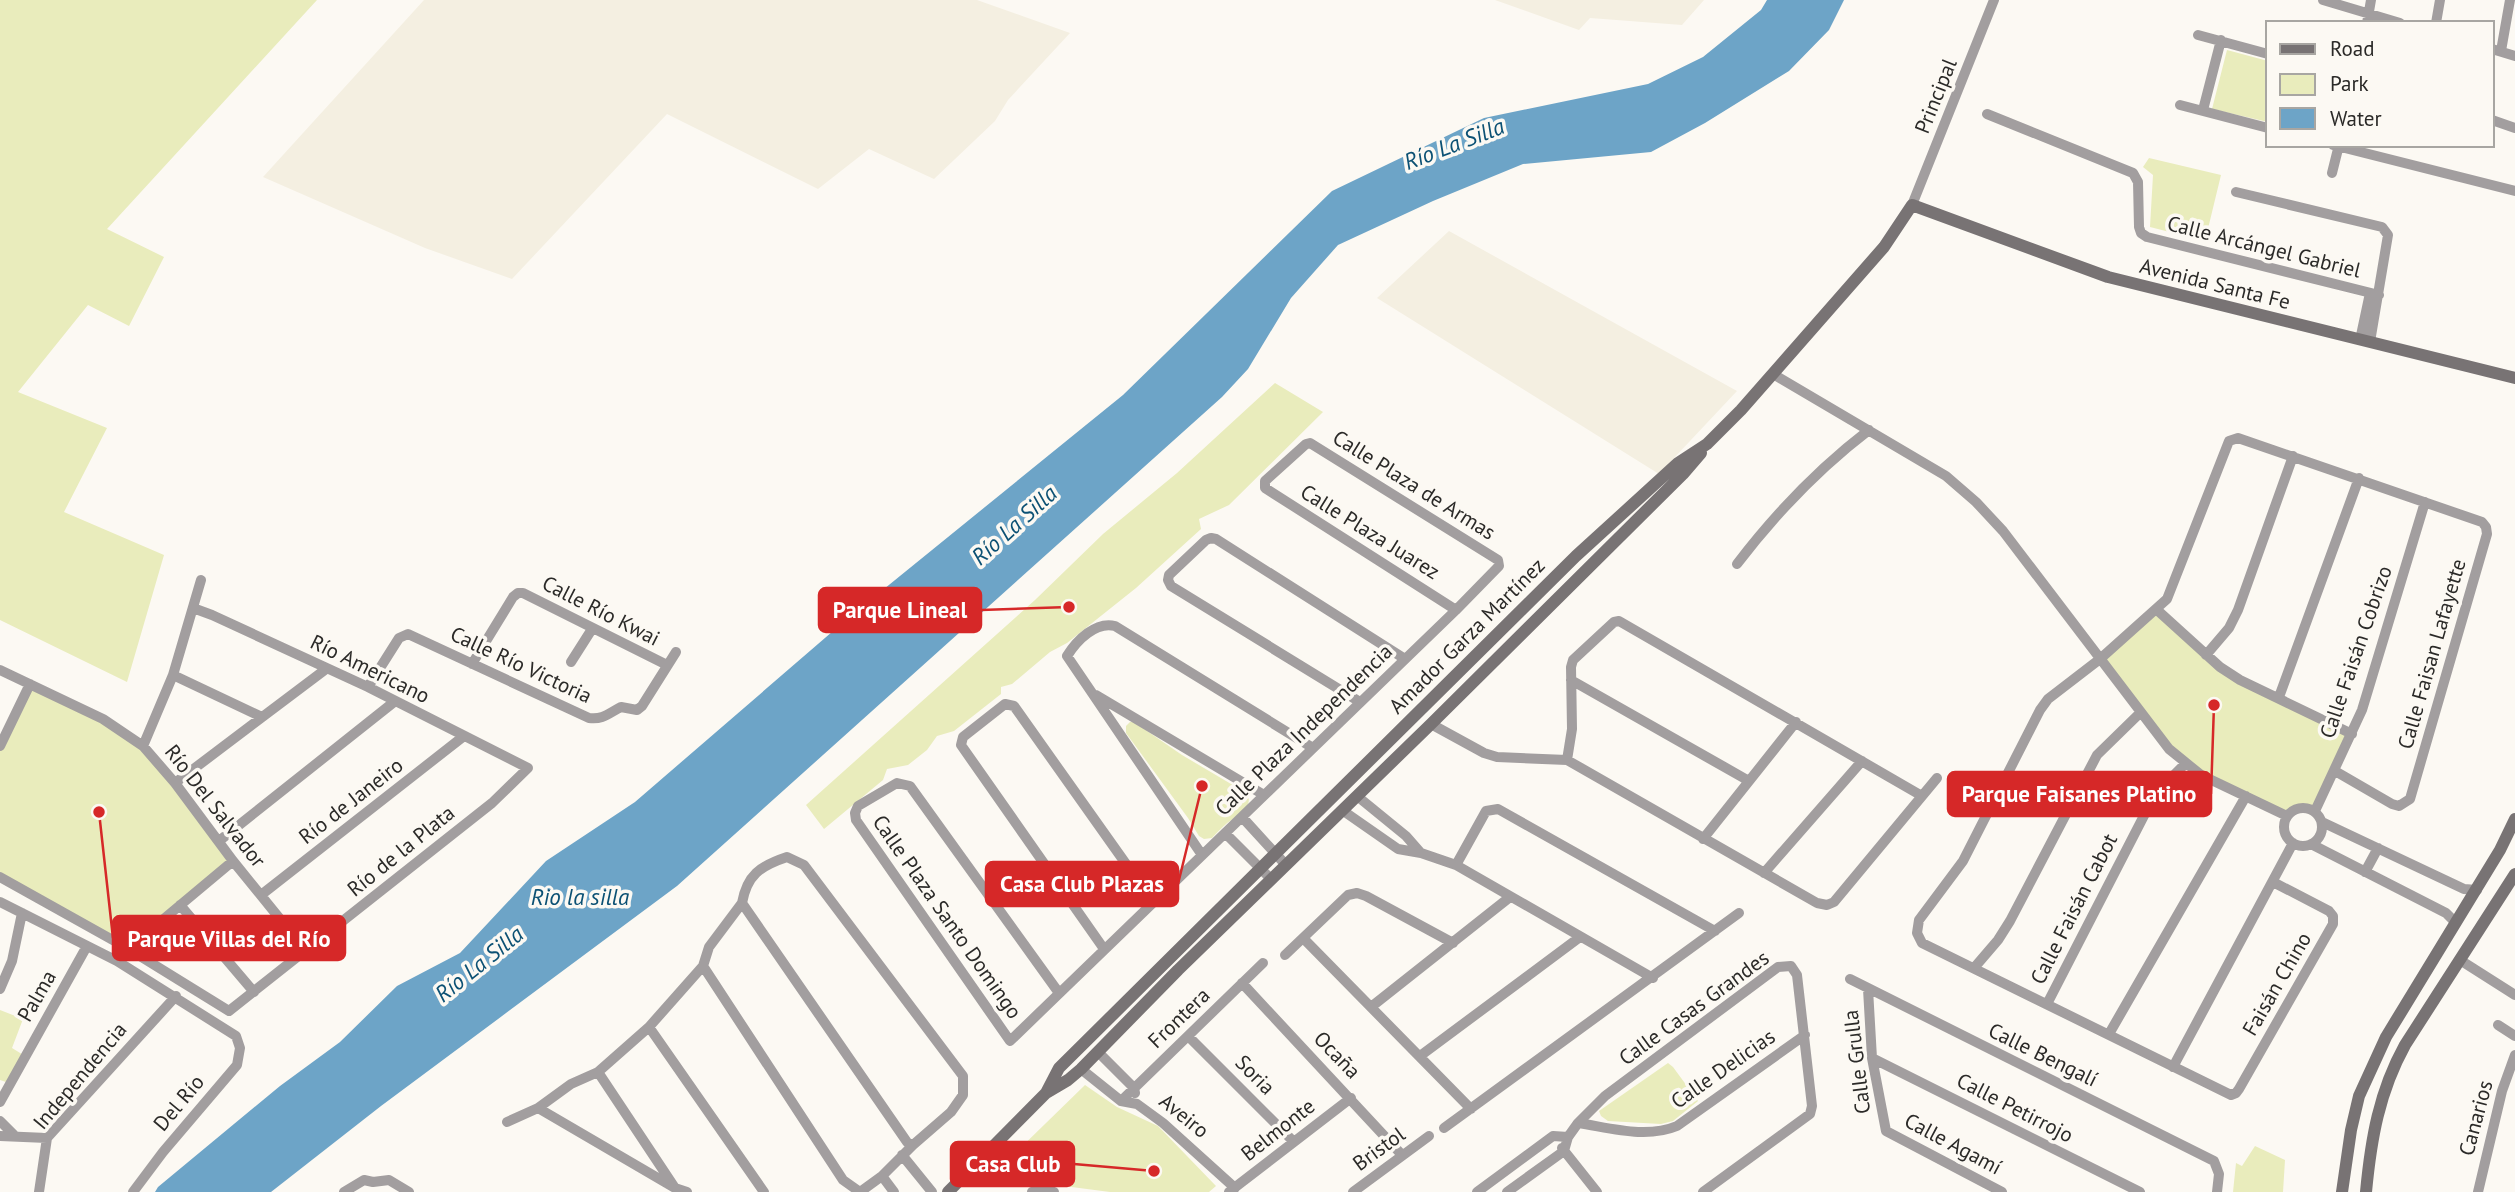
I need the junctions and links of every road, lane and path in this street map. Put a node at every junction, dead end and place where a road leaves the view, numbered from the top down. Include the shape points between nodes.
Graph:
1 (1994, 0) edge
2 (2323, 0) edge
3 (2371, 0) edge
4 (2440, 0) edge
5 (2510, 0) edge
6 (2368, 18) edge
7 (2387, 21) edge
8 (2436, 21) edge
9 (2198, 35) dead end
10 (2221, 40) junction
11 (2497, 50) edge
12 (2266, 53) edge
13 (2515, 56) edge
14 (2180, 105) dead end
15 (2203, 110) junction
16 (1987, 114) dead end
17 (2494, 121) edge
18 (2266, 127) edge
19 (2515, 128) edge
20 (2337, 147) edge
21 (2341, 147) edge
22 (2332, 173) dead end
23 (2236, 191) dead end
24 (2515, 191) edge
25 (1912, 205) junction
26 (2374, 294) junction
27 (2365, 341) junction
28 (1773, 374) junction
29 (2515, 378) edge
30 (1869, 429) junction
31 (1310, 443) joint
32 (1707, 444) junction
33 (2293, 456) junction
34 (2359, 478) junction
35 (2425, 502) junction
36 (1497, 560) joint
37 (1737, 564) dead end
38 (201, 580) dead end
39 (193, 608) junction
40 (1456, 610) junction
41 (2156, 610) junction
42 (592, 629) junction
43 (676, 652) dead end
44 (2206, 655) junction
45 (1405, 659) junction
46 (2100, 659) junction
47 (571, 662) dead end
48 (472, 664) junction
49 (667, 665) junction
50 (326, 669) junction
51 (0, 670) edge
52 (173, 675) junction
53 (1571, 680) junction
54 (30, 684) junction
55 (368, 687) junction
56 (1092, 693) junction
57 (2279, 697) junction
58 (394, 702) junction
59 (1360, 702) junction
60 (2140, 713) junction
61 (261, 718) junction
62 (1796, 722) junction
63 (1431, 724) junction
64 (2352, 734) junction
65 (464, 736) junction
66 (0, 746) edge
67 (143, 746) junction
68 (1313, 748) junction
69 (1567, 760) junction
70 (1862, 761) junction
71 (2185, 764) junction
72 (528, 768) joint
73 (2335, 771) junction
74 (1937, 778) dead end
75 (1749, 781) junction
76 (175, 783) junction
77 (1264, 795) junction
78 (1357, 796) junction
79 (1922, 796) junction
80 (2245, 796) junction
81 (1342, 810) junction
82 (2315, 811) junction
83 (2287, 816) junction
84 (1242, 817) junction
85 (2515, 819) edge
86 (2322, 822) junction
87 (1225, 833) junction
88 (1703, 839) junction
89 (219, 841) junction
90 (2293, 843) junction
91 (2311, 844) junction
92 (2378, 848) junction
93 (1275, 853) junction
94 (1421, 853) junction
95 (1202, 855) junction
96 (233, 861) junction
97 (1286, 864) junction
98 (1456, 865) junction
99 (1260, 869) junction
100 (2365, 872) junction
101 (1764, 873) junction
102 (2515, 874) edge
103 (0, 877) edge
104 (1271, 879) junction
105 (2273, 882) junction
106 (2477, 890) junction
107 (261, 895) junction
108 (1510, 897) junction
109 (0, 902) edge
110 (1153, 902) junction
111 (742, 903) junction
112 (180, 905) junction
113 (22, 913) junction
114 (1739, 913) dead end
115 (2456, 923) junction
116 (1715, 931) junction
117 (1580, 937) junction
118 (1303, 938) junction
119 (1453, 943) junction
120 (88, 946) junction
121 (127, 948) junction
122 (1104, 949) junction
123 (306, 951) junction
124 (1284, 955) dead end
125 (2460, 960) junction
126 (117, 961) junction
127 (1263, 963) dead end
128 (704, 966) junction
129 (1974, 968) junction
130 (1653, 978) junction
131 (1850, 979) dead end
132 (1242, 984) junction
133 (0, 989) edge
134 (1868, 989) junction
135 (2513, 990) edge
136 (254, 992) junction
137 (1059, 993) junction
138 (176, 996) junction
139 (2047, 1004) junction
140 (1371, 1007) junction
141 (2498, 1025) dead end
142 (649, 1027) junction
143 (2109, 1034) junction
144 (1188, 1035) junction
145 (1805, 1035) junction
146 (2515, 1036) edge
147 (1010, 1041) joint
148 (1098, 1052) junction
149 (2515, 1055) edge
150 (1420, 1056) junction
151 (1872, 1058) junction
152 (2173, 1067) junction
153 (1081, 1069) junction
154 (598, 1072) junction
155 (5, 1082) edge
156 (1135, 1088) junction
157 (1046, 1093) junction
158 (1351, 1098) junction
159 (1121, 1101) junction
160 (0, 1102) edge
161 (1138, 1104) junction
162 (538, 1108) junction
163 (1471, 1109) junction
164 (0, 1121) edge
165 (508, 1122) dead end
166 (1578, 1124) junction
167 (1444, 1128) dead end
168 (1886, 1131) joint
169 (14, 1135) junction
170 (0, 1136) edge
171 (1429, 1136) dead end
172 (1553, 1136) junction
173 (47, 1138) junction
174 (1568, 1138) junction
175 (1294, 1142) junction
176 (913, 1144) junction
177 (1564, 1151) junction
178 (902, 1155) junction
179 (1402, 1155) junction
180 (883, 1176) junction
181 (675, 1188) junction
182 (1232, 1190) edge
183 (39, 1192) edge
184 (133, 1192) edge
185 (344, 1192) edge
186 (409, 1192) edge
187 (687, 1192) edge
188 (764, 1192) edge
189 (860, 1192) edge
190 (894, 1192) edge
191 (932, 1192) edge
192 (948, 1192) edge
193 (1032, 1192) edge
194 (1054, 1192) edge
195 (1353, 1192) edge
196 (1477, 1192) edge
197 (1507, 1192) edge
198 (1595, 1192) edge
199 (1703, 1192) edge
200 (2002, 1192) edge
201 (2140, 1192) edge
202 (2217, 1192) edge
203 (2342, 1192) edge
204 (2366, 1192) edge
205 (2478, 1192) edge

1 - 25 street, Principal
2 - 6 street
3 - 6 street
4 - 8 street
5 - 11 street
6 - 7 street
9 - 10 street
10 - 12 street
10 - 15 street
11 - 13 street
14 - 15 street
15 - 18 street
16 - 26 street, Calle Arcángel Gabriel via 2133,173 2137,177 2139,227 2147,237
17 - 19 street
20 - 22 street
21 - 24 street
23 - 26 street via 2382,227 2388,236
25 - 27 street, Avenida Santa Fe via 2108,277
25 - 28 street, Amador Garza Martínez via 1884,247
26 - 27 street
27 - 29 street, Avenida Santa Fe
28 - 30 street
28 - 32 street, Amador Garza Martínez
30 - 37 street via 1786,503
30 - 46 street via 1946,476 1976,502
31 - 36 street, Calle Plaza de Armas
31 - 40 street, Calle Plaza Juarez via 1265,481 1265,488
32 - 63 street, Amador Garza Martínez via 1683,474
32 - 93 street, Amador Garza Martínez via 1678,463 1576,556
33 - 34 street
33 - 41 street via 2238,438 2229,441 2174,586
33 - 44 street via 2238,610
34 - 35 street
34 - 57 street
35 - 64 street, Calle Faisán Cobrizo
35 - 73 street, Calle Faisan Lafayette via 2482,522 2487,534 2410,799 2399,806 2392,804
36 - 40 street, Calle Plaza Independencia via 1499,566
38 - 39 street
39 - 50 street, Río Americano
39 - 52 street
40 - 45 street, Calle Plaza Independencia
41 - 44 street
41 - 46 street
42 - 47 street
42 - 48 street, Calle Río Kwai via 518,593
42 - 49 street, Calle Río Kwai
43 - 49 street, Calle Río Victoria
44 - 57 street via 2240,680
45 - 59 street, Calle Plaza Independencia
45 - 59 street via 1210,538 1169,575 1171,586
46 - 60 street
46 - 129 street via 2040,710 1963,861 1917,926 1922,943
48 - 49 street, Calle Río Victoria via 597,719 621,707 642,706
48 - 55 street, Calle Río Victoria via 402,635
50 - 55 street, Río Americano
50 - 61 street
51 - 54 street, Río Del Salvador
52 - 61 street
52 - 67 street
53 - 62 street via 1576,656 1619,621
53 - 69 street
53 - 75 street
54 - 66 street
54 - 67 street, Río Del Salvador via 103,719
55 - 58 street, Río Americano
56 - 68 street via 1067,656 1073,645 1107,624
56 - 77 street
56 - 95 street
57 - 64 street
58 - 65 street, Río Americano
58 - 89 street
59 - 68 street, Calle Plaza Independencia
60 - 71 street
60 - 129 street via 2097,755 2010,921
61 - 76 street
62 - 70 street
62 - 75 street
63 - 69 street via 1497,757
63 - 78 street, Amador Garza Martínez
64 - 73 street, Calle Faisán Cobrizo
65 - 72 street, Río Americano
65 - 107 street, Río de Janeiro
67 - 76 street, Río Del Salvador
68 - 77 street, Calle Plaza Independencia
69 - 88 street
70 - 79 street
70 - 101 street
71 - 80 street
71 - 139 street, Calle Faisán Cabot via 2150,804
72 - 123 street, Río de la Plata via 492,803
73 - 82 street, Calle Faisán Cobrizo
74 - 79 street
75 - 88 street
76 - 89 street, Río Del Salvador
77 - 84 street, Calle Plaza Independencia
78 - 81 street, Amador Garza Martínez
78 - 94 street
79 - 101 street via 1834,902 1817,903
80 - 83 street
80 - 143 street
81 - 94 street via 1398,849
81 - 97 street, Amador Garza Martínez
82 - 83 street via 2304,807
82 - 86 street
83 - 90 street via 2284,827
84 - 87 street, Calle Plaza Independencia
84 - 93 street
85 - 106 street
86 - 91 street via 2319,837
86 - 92 street
87 - 95 street, Calle Plaza Independencia
87 - 99 street
88 - 101 street
89 - 96 street, Río Del Salvador
90 - 91 street
90 - 105 street
91 - 100 street
92 - 100 street
92 - 106 street via 2464,889
93 - 97 street
93 - 99 street, Amador Garza Martínez
94 - 98 street
95 - 110 street, Calle Plaza Independencia
96 - 107 street, Río Del Salvador
96 - 112 street
97 - 104 street, Amador Garza Martínez
98 - 108 street
98 - 116 street via 1486,811 1498,809
99 - 104 street
99 - 157 street, Amador Garza Martínez via 1059,1068
100 - 115 street via 2446,913
102 - 125 street
103 - 121 street
104 - 148 street, Amador Garza Martínez
105 - 152 street
105 - 152 street, Faisán Chino via 2329,911 2333,924 2236,1093 2222,1092
106 - 115 street
107 - 123 street, Río Del Salvador
108 - 117 street
108 - 119 street
109 - 113 street
110 - 122 street, Calle Plaza Independencia
110 - 122 street via 1014,706 1005,704 961,741
111 - 128 street via 709,947
111 - 176 street via 907,1142
111 - 176 street via 746,885 767,863 787,857 804,865 963,1076 963,1095 957,1104
112 - 121 street
112 - 136 street
113 - 120 street
113 - 133 street via 12,961
114 - 116 street
115 - 203 street via 2370,1068 2355,1111
116 - 130 street
117 - 130 street
117 - 150 street
118 - 119 street via 1348,895 1357,893
118 - 124 street
118 - 140 street
119 - 140 street
120 - 126 street
120 - 155 street, Palma
121 - 126 street
121 - 136 street, Río de la Plata via 229,1011
122 - 137 street, Calle Plaza Independencia
123 - 136 street, Río de la Plata
125 - 135 street
125 - 204 street via 2391,1071 2374,1126
126 - 138 street
127 - 132 street, Frontera
128 - 142 street
128 - 189 street via 843,1180
129 - 139 street
130 - 163 street
131 - 134 street, Calle Bengalí
132 - 144 street, Frontera
132 - 158 street, Ocaña
134 - 151 street, Calle Grulla
134 - 202 street, Calle Bengalí via 2214,1161
137 - 147 street, Calle Plaza Independencia
137 - 147 street, Calle Plaza Santo Domingo via 910,786 897,783 858,806 856,820
138 - 173 street, Independencia
138 - 184 street, Del Río via 236,1036 240,1048 237,1065
139 - 143 street
140 - 150 street
141 - 146 street
142 - 154 street
142 - 188 street
143 - 152 street
144 - 156 street, Frontera
144 - 175 street, Soria
145 - 166 street, Calle Delicias via 1663,1132
145 - 166 street, Calle Casas Grandes via 1797,975 1791,966 1778,967 1605,1096
145 - 199 street, Calle Casas Grandes via 1811,1114
148 - 153 street, Amador Garza Martínez
148 - 156 street, Aveiro
149 - 205 street, Canarios
150 - 163 street
151 - 168 street, Calle Grulla
151 - 201 street, Calle Petirrojo
153 - 157 street, Amador Garza Martínez
153 - 159 street, Aveiro
154 - 162 street via 571,1084
154 - 181 street
155 - 160 street, Palma
156 - 159 street, Frontera
156 - 161 street, Aveiro
157 - 192 street, Amador Garza Martínez
158 - 175 street, Belmonte
158 - 179 street, Ocaña
159 - 161 street, Aveiro
161 - 182 street, Aveiro via 1188,1144
162 - 165 street
162 - 181 street
163 - 167 street
164 - 169 street
166 - 174 street, Calle Casas Grandes
168 - 200 street, Calle Agamí
169 - 170 street
169 - 173 street
171 - 179 street, Bristol
172 - 174 street
172 - 177 street
172 - 196 street
173 - 183 street, Independencia
174 - 177 street, Calle Casas Grandes
175 - 182 street, Belmonte
176 - 178 street
177 - 197 street
177 - 198 street
178 - 180 street
178 - 191 street
179 - 195 street, Bristol
180 - 189 street
180 - 190 street
181 - 187 street
185 - 186 street via 364,1180 389,1180
193 - 194 street

